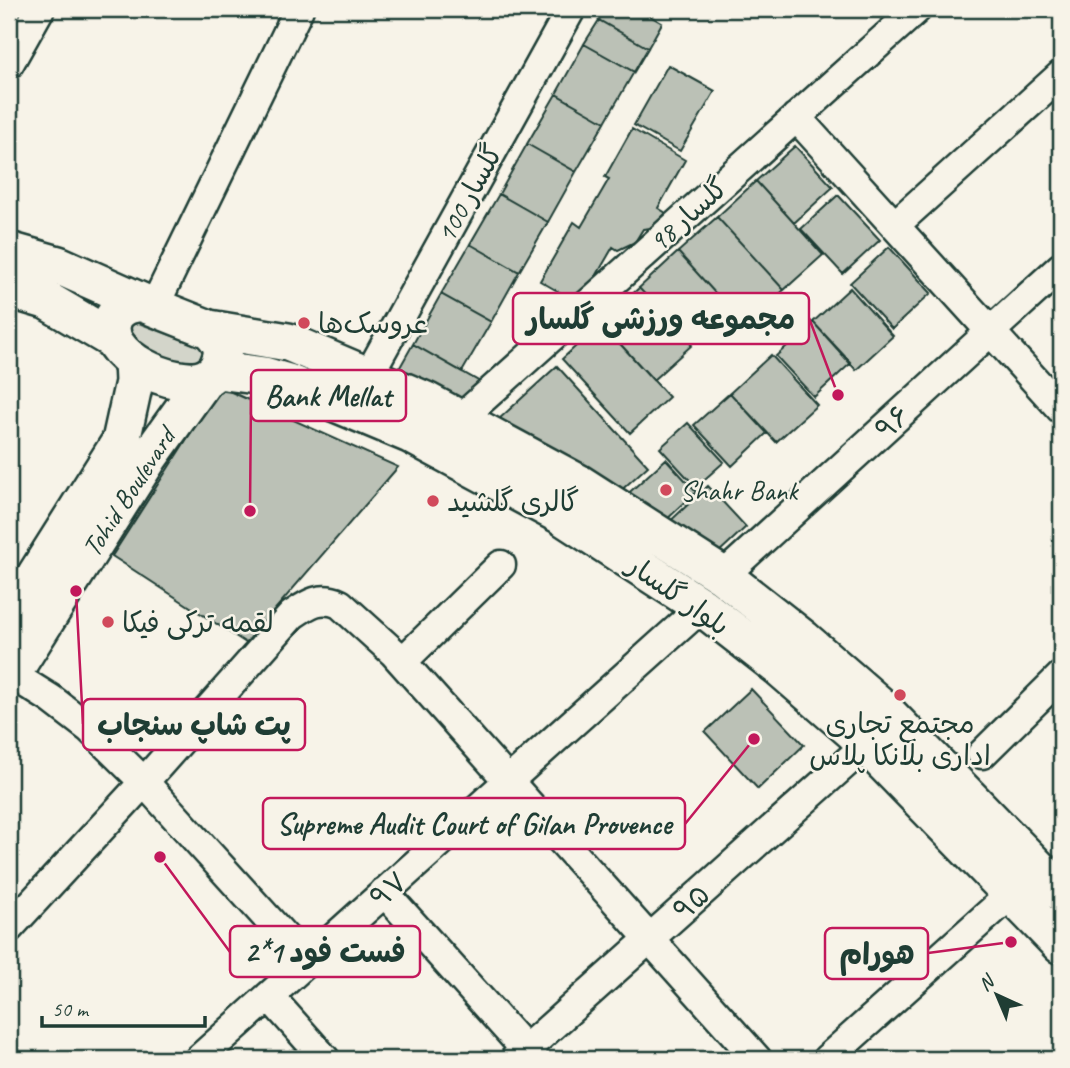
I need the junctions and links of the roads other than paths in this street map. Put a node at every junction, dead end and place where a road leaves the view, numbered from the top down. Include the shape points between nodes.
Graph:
1 (40, 9) edge
2 (299, 9) edge
3 (571, 9) edge
4 (917, 9) edge
5 (9, 64) edge
6 (1061, 75) edge
7 (796, 117) junction
8 (895, 225) junction
9 (9, 251) edge
10 (1061, 267) edge
11 (9, 289) edge
12 (148, 305) junction
13 (209, 329) junction
14 (991, 331) junction
15 (123, 350) junction
16 (211, 375) junction
17 (368, 376) junction
18 (1061, 409) edge
19 (460, 419) junction
20 (501, 565) dead end
21 (723, 576) junction
22 (702, 607) junction
23 (9, 618) edge
24 (402, 662) junction
25 (10, 675) edge
26 (1061, 676) edge
27 (866, 745) junction
28 (982, 754) dead end
29 (508, 781) junction
30 (144, 782) junction
31 (384, 892) junction
32 (1061, 892) edge
33 (1011, 894) junction
34 (9, 928) edge
35 (649, 939) junction
36 (1061, 945) edge
37 (307, 962) junction
38 (269, 996) junction
39 (525, 1056) edge
40 (199, 1059) edge
41 (325, 1059) edge
42 (757, 1059) edge
43 (827, 1059) edge

1 - 5 street
2 - 12 street
3 - 17 street, گلسار 100
4 - 7 street, گلسار 98
6 - 8 street
7 - 8 street
7 - 19 street, گلسار 98
8 - 14 street
9 - 12 main road, بلوار گلسار via 58,265
10 - 14 street, ۹۶
11 - 15 main road, بلوار گلسار via 46,300
12 - 13 main road, بلوار گلسار
12 - 15 main road, Tohid Boulevard via 131,304 115,315 110,327
13 - 16 main road via 222,346 222,358
13 - 17 main road, بلوار گلسار via 288,342
14 - 18 street
14 - 21 street, ۹۶
15 - 16 main road, بلوار گلسار via 149,370 177,379
15 - 23 main road, Tohid Boulevard via 134,382 121,441
16 - 22 main road, بلوار گلسار via 264,376 288,383 410,434 559,514
16 - 25 main road, Tohid Boulevard via 149,457
17 - 19 main road, بلوار گلسار
19 - 21 main road, بلوار گلسار via 578,483
20 - 24 street
21 - 32 main road, بلوار گلسار via 879,705
22 - 27 main road, بلوار گلسار via 779,667
22 - 29 street, ۹۷
24 - 29 street
24 - 30 street via 340,604 330,599 308,604 292,615
25 - 30 street via 90,729
26 - 28 street
27 - 33 main road, بلوار گلسار
27 - 35 street, ۹۵
29 - 31 street, ۹۷
29 - 35 street
30 - 34 street
30 - 37 street
31 - 37 street, ۹۷
31 - 39 street
33 - 36 main road, بلوار گلسار
33 - 43 street
35 - 39 street, ۹۵
35 - 42 street
37 - 38 street, ۹۷
38 - 40 street, ۹۷
38 - 41 street

